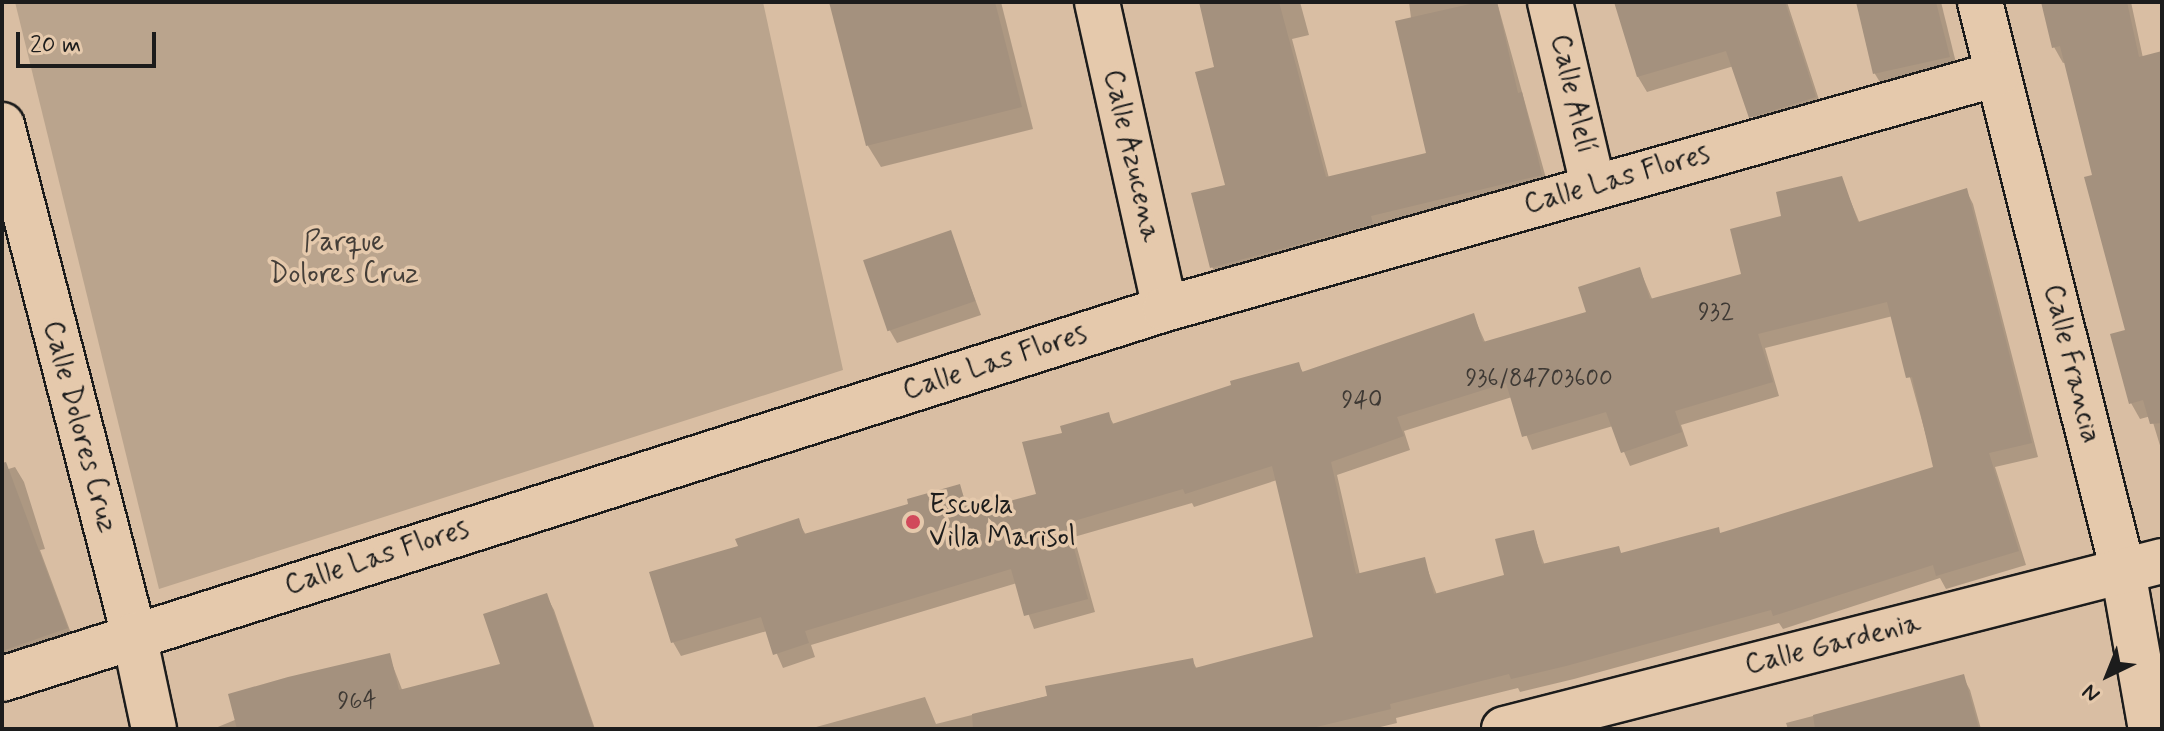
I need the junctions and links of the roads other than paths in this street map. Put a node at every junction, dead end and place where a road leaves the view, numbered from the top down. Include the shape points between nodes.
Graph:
1 (1097, 2) edge
2 (1550, 2) edge
3 (1980, 2) edge
4 (1997, 74) junction
5 (2, 125) edge
6 (1593, 186) junction
7 (11, 207) edge
8 (1165, 309) junction
9 (2143, 566) edge
10 (134, 635) junction
11 (2, 679) edge
12 (154, 729) edge
13 (1504, 729) edge
14 (2151, 729) edge

1 - 8 street, Calle Azucena
2 - 6 street, Calle Alelí
3 - 4 street, Calle Francia
4 - 6 street, Calle Las Flores
4 - 9 street, Calle Francia
5 - 7 street, Calle Dolores Cruz
6 - 8 street, Calle Las Flores
7 - 10 street, Calle Dolores Cruz
8 - 10 street, Calle Las Flores
9 - 13 street, Calle Gardenia
9 - 14 street, Calle Francia
10 - 11 street, Calle Las Flores
10 - 12 street, Calle Dolores Cruz

